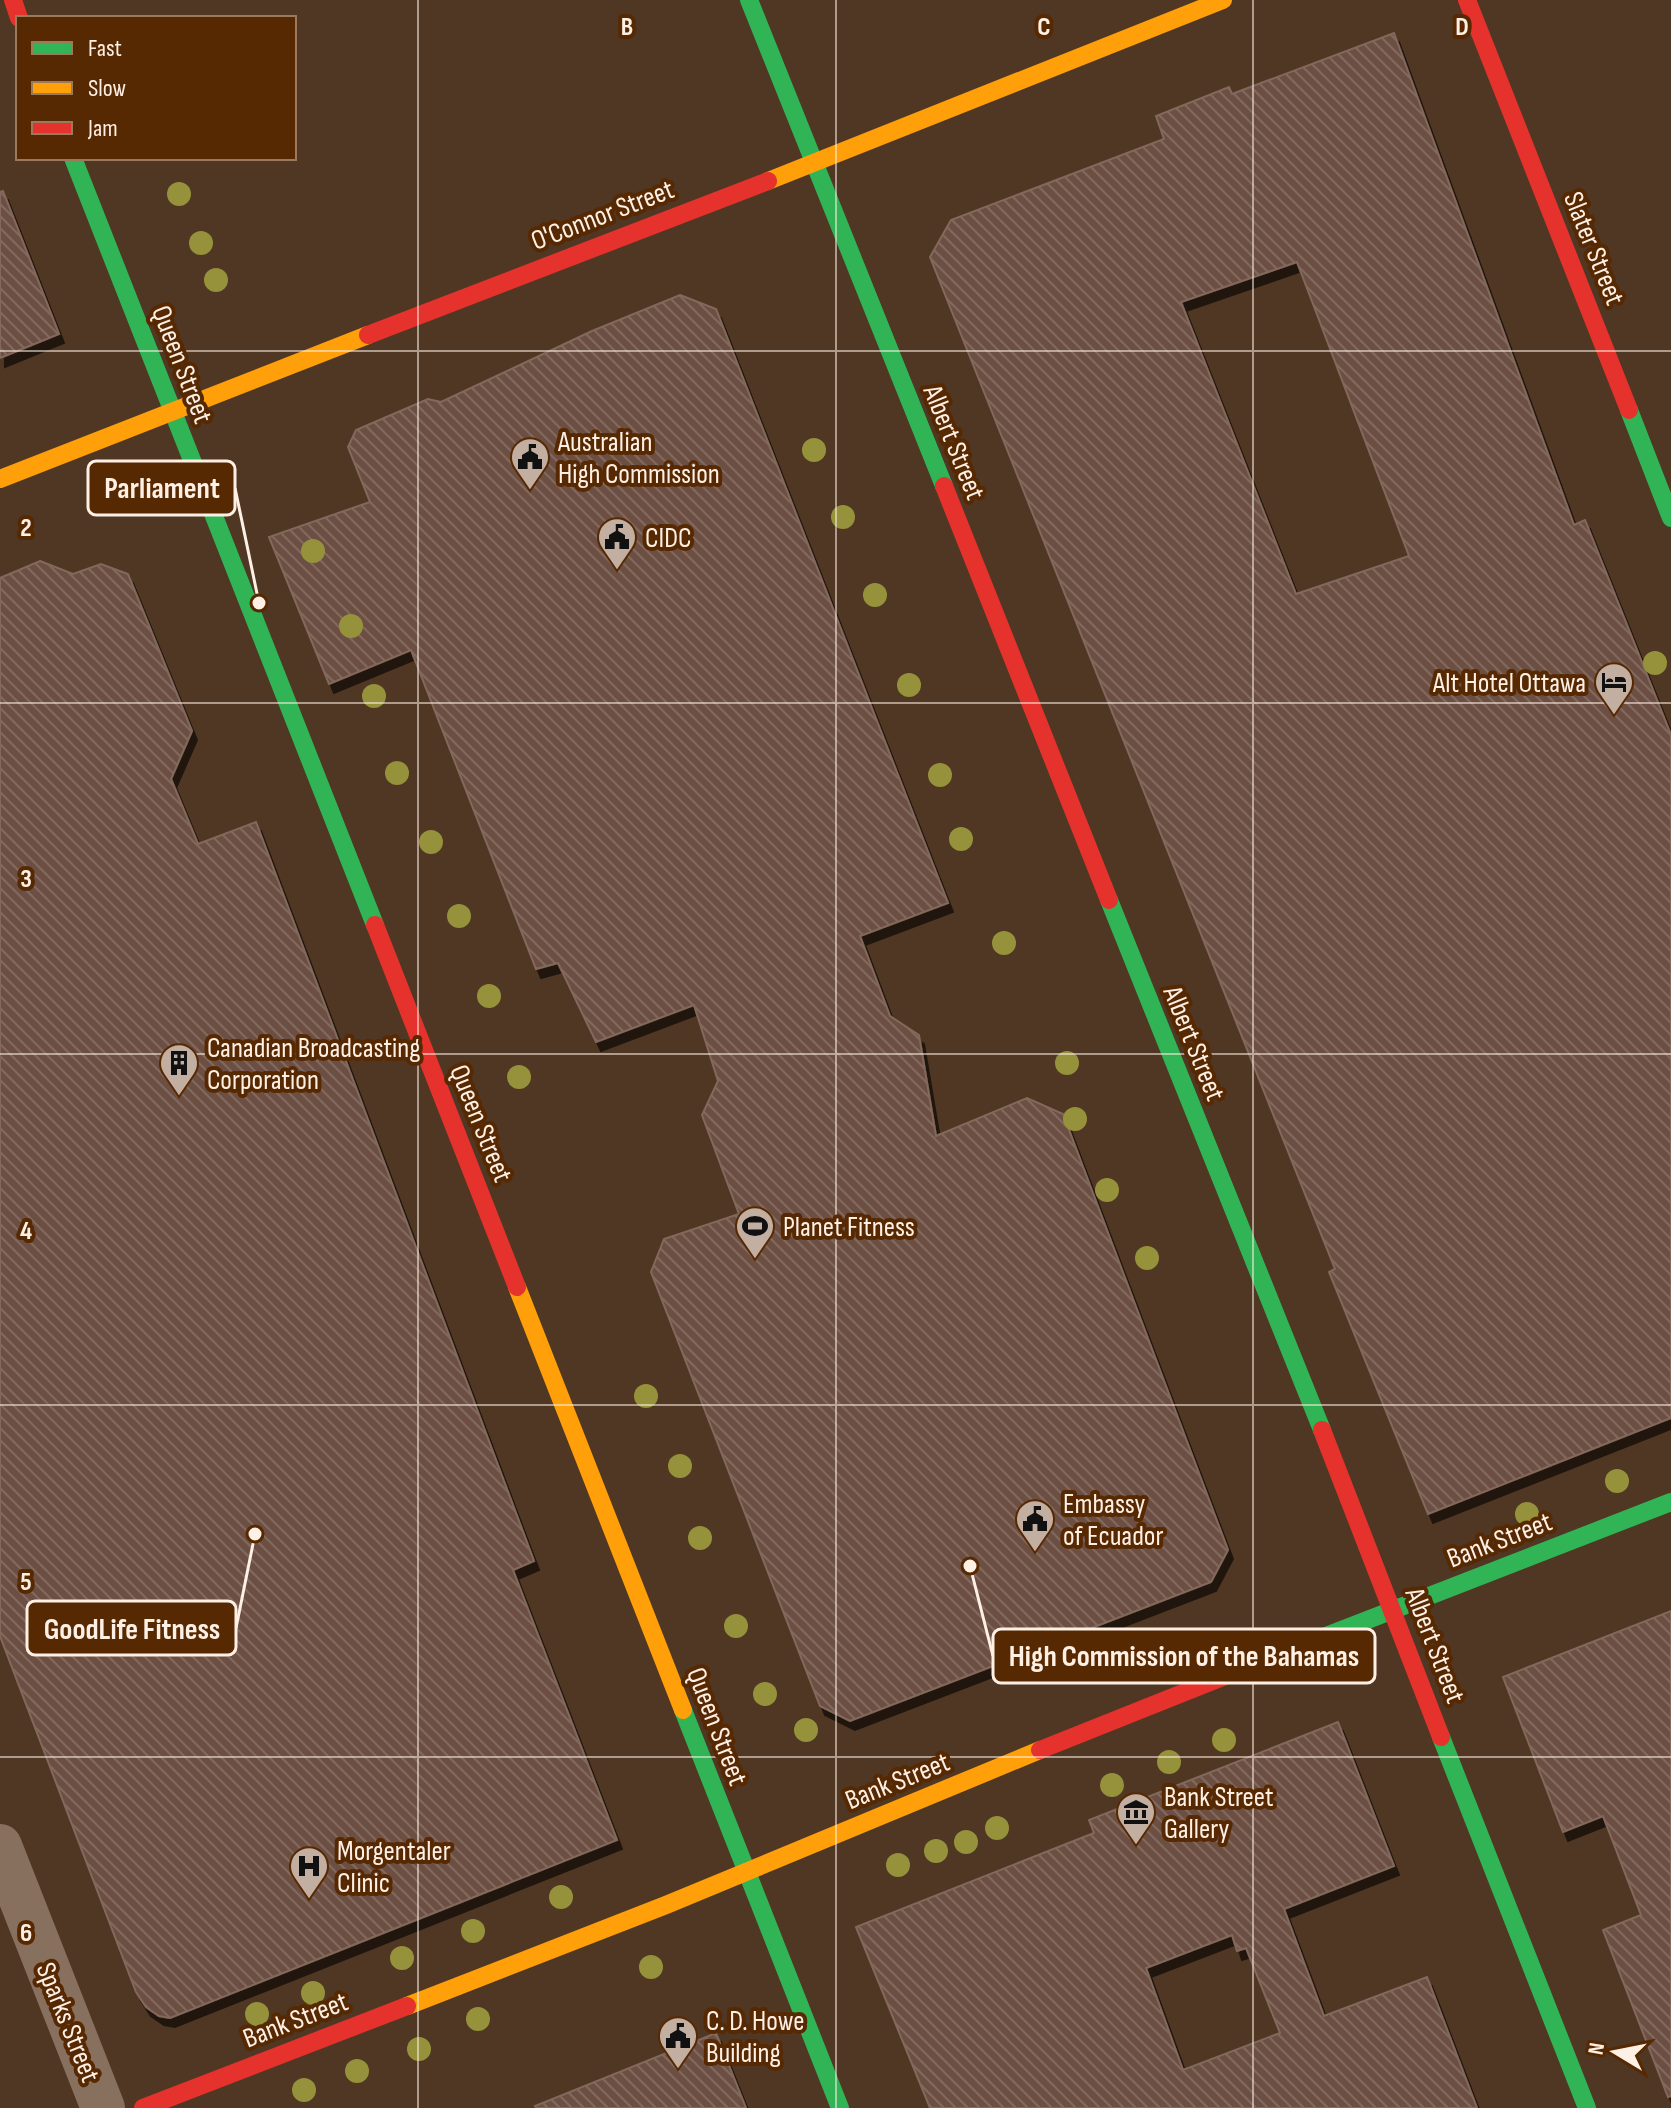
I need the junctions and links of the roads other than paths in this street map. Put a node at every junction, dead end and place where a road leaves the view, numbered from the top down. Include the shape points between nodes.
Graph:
1 (749, 0) edge
2 (1223, 0) edge
3 (1467, 0) edge
4 (74, 160) edge
5 (812, 161) junction
6 (171, 413) junction
7 (0, 479) edge
8 (1671, 518) edge
9 (1671, 1502) edge
10 (1394, 1610) junction
11 (0, 1846) edge
12 (746, 1869) junction
13 (103, 2108) edge
14 (143, 2108) edge
15 (840, 2108) edge
16 (1587, 2108) edge

1 - 5 main road, Albert Street
2 - 5 main road, O'Connor Street
3 - 8 main road, Slater Street
4 - 6 main road, Queen Street
5 - 6 main road, O'Connor Street
5 - 10 main road, Albert Street
6 - 7 main road, O'Connor Street
6 - 12 main road, Queen Street
9 - 10 main road, Bank Street
10 - 12 main road, Bank Street
10 - 16 main road, Albert Street
11 - 13 street, Sparks Street
12 - 14 main road, Bank Street
12 - 15 main road, Queen Street

